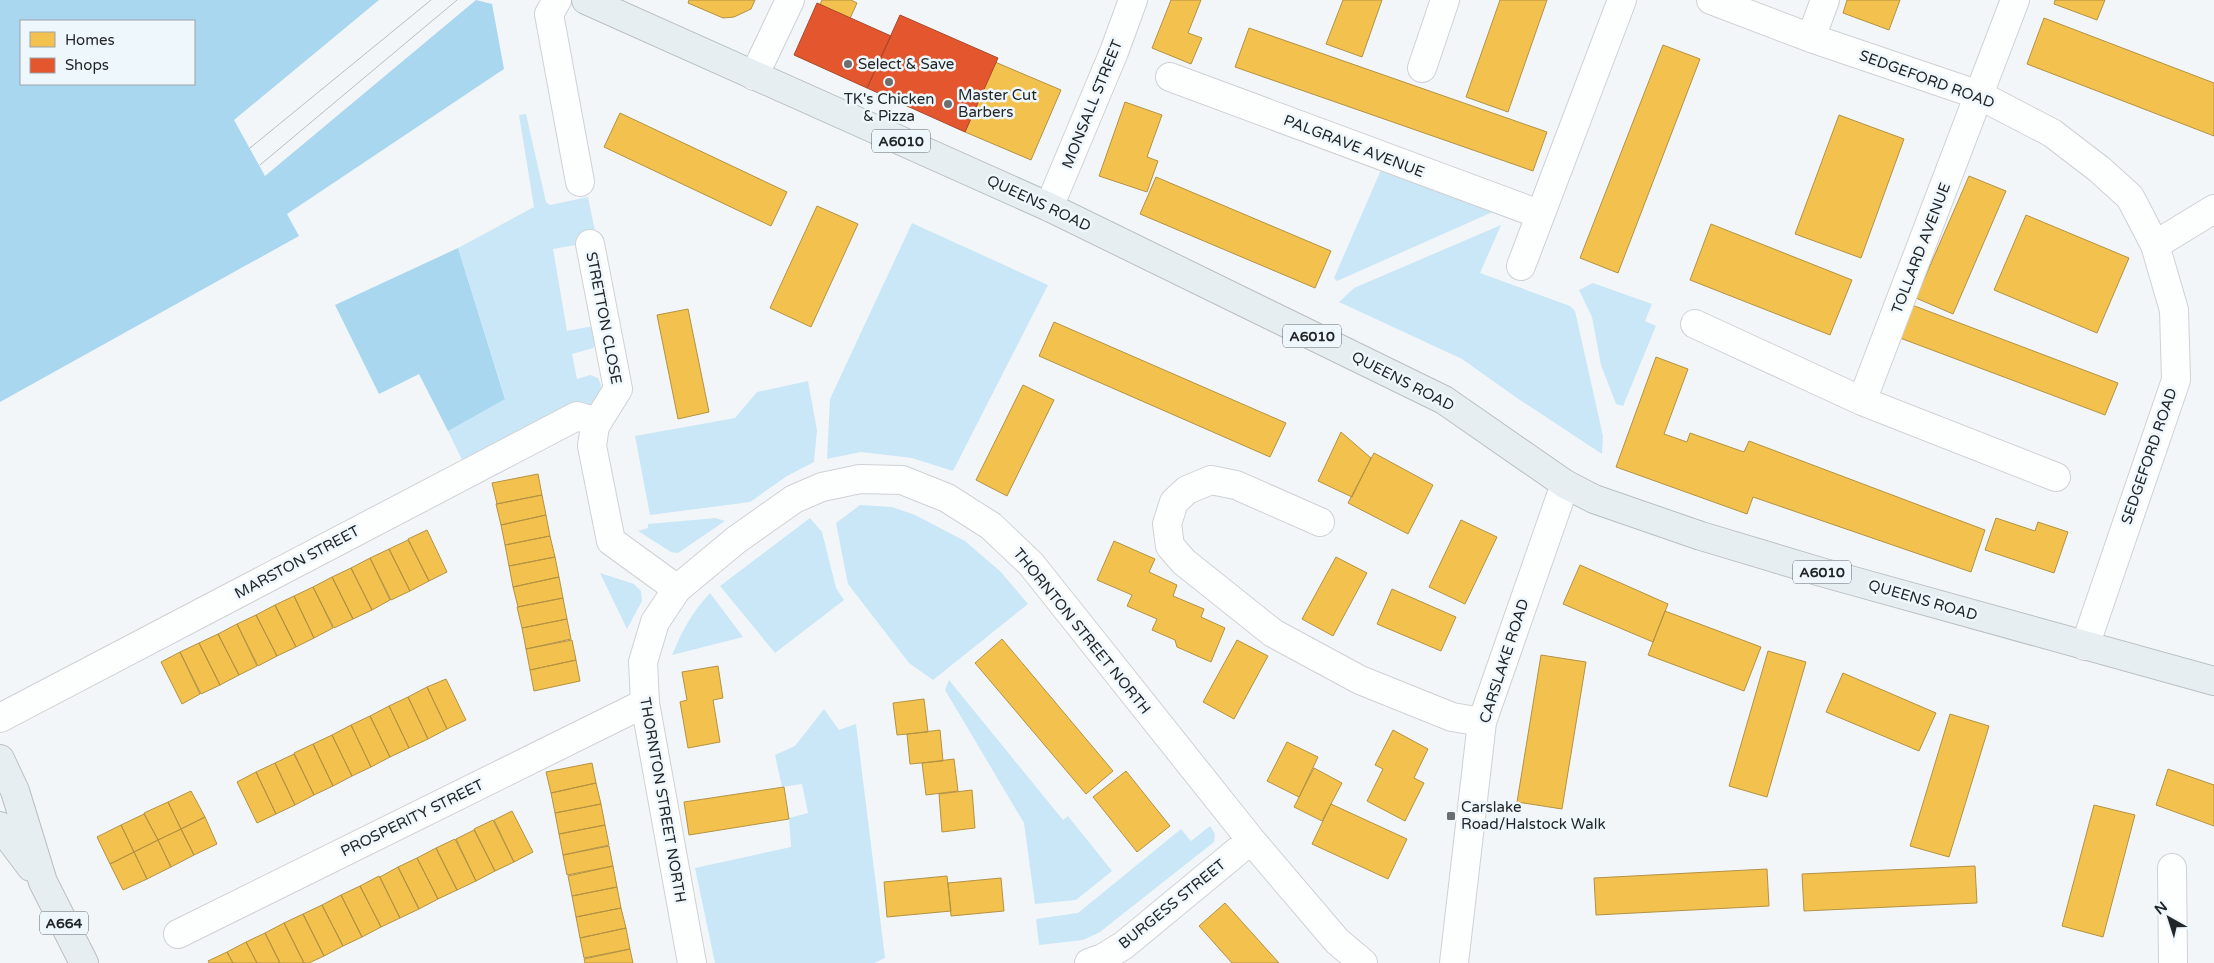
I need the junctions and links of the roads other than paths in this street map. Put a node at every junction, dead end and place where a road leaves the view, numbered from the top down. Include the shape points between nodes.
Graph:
1 (557, 0) edge
2 (586, 0) edge
3 (790, 0) edge
4 (1133, 0) edge
5 (1445, 0) edge
6 (1622, 0) edge
7 (1711, 0) edge
8 (1825, 0) edge
9 (2015, 0) edge
10 (1811, 38) junction
11 (1422, 68) dead end
12 (754, 76) junction
13 (1170, 76) dead end
14 (1979, 95) junction
15 (580, 182) dead end
16 (1049, 207) junction
17 (2214, 209) edge
18 (1539, 214) junction
19 (590, 244) dead end
20 (2155, 245) junction
21 (1521, 266) dead end
22 (1694, 324) dead end
23 (1862, 401) junction
24 (595, 426) junction
25 (2056, 477) dead end
26 (1565, 484) junction
27 (1320, 522) dead end
28 (677, 589) junction
29 (2085, 646) junction
30 (2214, 680) edge
31 (645, 703) junction
32 (0, 718) edge
33 (1482, 722) junction
34 (0, 758) edge
35 (0, 826) edge
36 (1251, 840) junction
37 (2172, 868) dead end
38 (43, 882) junction
39 (178, 934) dead end
40 (84, 963) edge
41 (692, 963) edge
42 (1089, 963) edge
43 (1363, 963) edge
44 (1454, 963) edge
45 (2173, 963) edge

1 - 15 street via 550,14
2 - 12 highway, QUEENS ROAD / A6010
3 - 12 street
4 - 16 street, MONSALL STREET
5 - 11 street
6 - 18 street
7 - 10 street, SEDGEFORD ROAD
8 - 10 street
9 - 14 street, TOLLARD AVENUE
10 - 14 street, SEDGEFORD ROAD
12 - 16 highway, QUEENS ROAD / A6010
13 - 18 street, PALGRAVE AVENUE
14 - 20 street, SEDGEFORD ROAD via 2052,132 2099,169 2130,197
14 - 23 street, TOLLARD AVENUE
16 - 26 highway, QUEENS ROAD / A6010 via 1444,400
17 - 20 street
18 - 21 street
19 - 24 street, STRETTON CLOSE via 618,389
20 - 29 street, SEDGEFORD ROAD via 2174,310 2176,380
22 - 23 street
23 - 25 street
24 - 28 street, STRETTON CLOSE via 592,446 611,541
24 - 32 street, MARSTON STREET via 577,416
26 - 29 highway, QUEENS ROAD / A6010 via 1594,499 1701,536
26 - 33 street, CARSLAKE ROAD
27 - 33 street via 1236,486 1211,480 1187,490 1174,502 1167,524 1170,546 1184,562 1273,633 1360,680 1452,717
28 - 31 street, THORNTON STREET NORTH via 655,622 643,662
28 - 36 street, THORNTON STREET NORTH via 736,540 794,499 822,486 860,479 902,480 947,498 991,526 1031,564
29 - 30 highway, QUEENS ROAD / A6010
31 - 39 street, PROSPERITY STREET
31 - 41 street, THORNTON STREET NORTH
33 - 44 street, CARSLAKE ROAD
34 - 38 highway, A664 via 15,791
35 - 38 highway, A664
36 - 42 street, BURGESS STREET via 1124,945
36 - 43 street, THORNTON STREET NORTH via 1337,941
37 - 45 street
38 - 40 highway, A664

